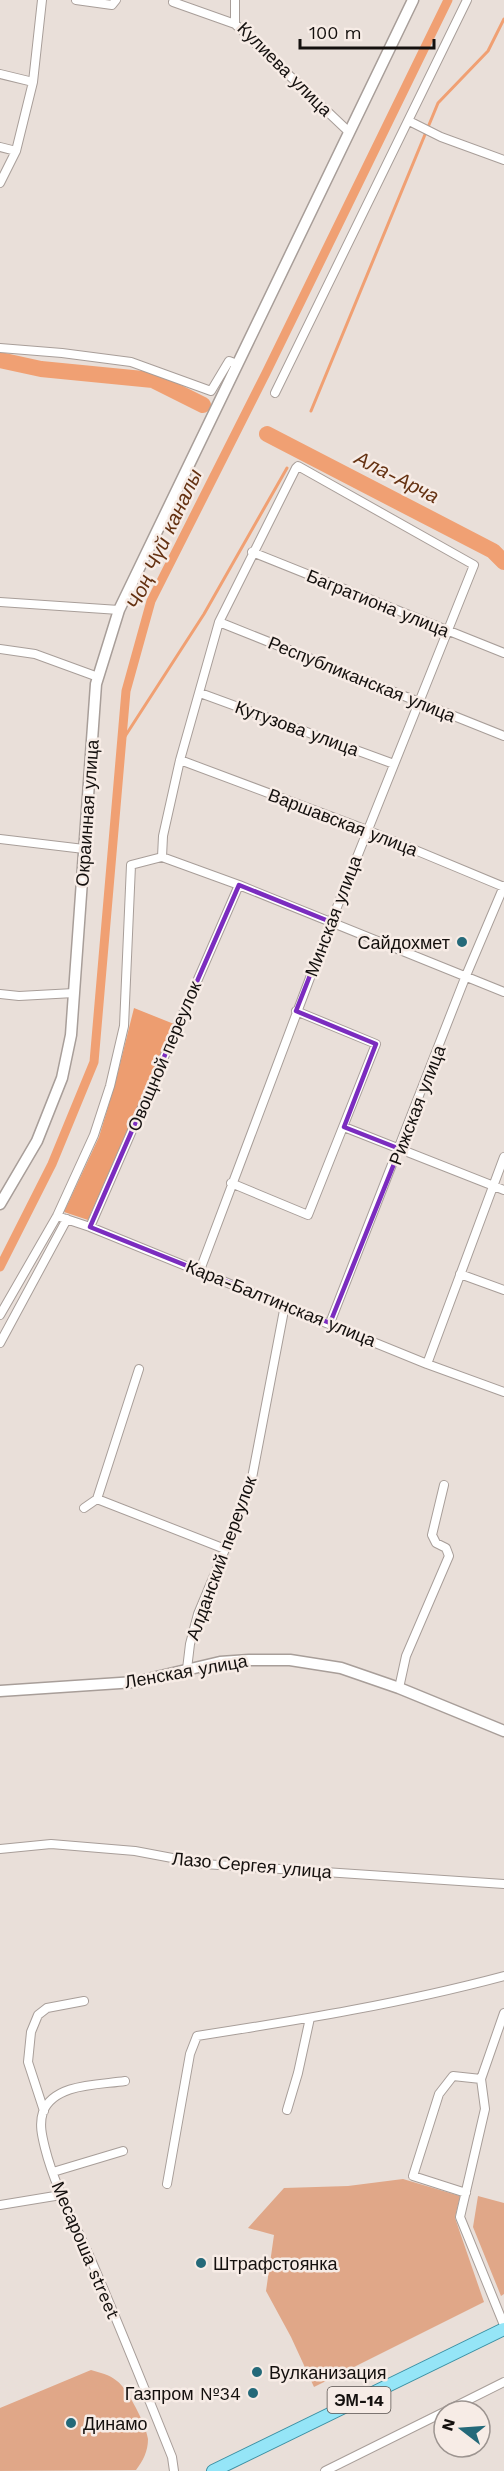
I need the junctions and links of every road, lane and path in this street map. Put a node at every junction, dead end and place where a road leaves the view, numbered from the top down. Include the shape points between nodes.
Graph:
1 (42, 0) edge
2 (76, 0) edge
3 (116, 0) edge
4 (235, 0) edge
5 (413, 0) edge
6 (467, 0) edge
7 (173, 2) dead end
8 (235, 24) junction
9 (0, 74) edge
10 (33, 82) junction
11 (409, 121) junction
12 (349, 132) junction
13 (0, 147) edge
14 (16, 151) junction
15 (504, 160) edge
16 (0, 183) edge
17 (0, 348) edge
18 (237, 364) junction
19 (274, 393) dead end
20 (252, 552) junction
21 (0, 602) edge
22 (119, 610) junction
23 (219, 622) junction
24 (448, 631) junction
25 (0, 649) edge
26 (504, 653) edge
27 (98, 677) junction
28 (200, 693) junction
29 (419, 701) junction
30 (504, 736) edge
31 (180, 760) junction
32 (394, 764) junction
33 (367, 830) junction
34 (0, 839) edge
35 (84, 849) junction
36 (162, 857) junction
37 (239, 885) junction
38 (504, 887) edge
39 (330, 922) junction
40 (465, 978) junction
41 (504, 992) edge
42 (74, 993) junction
43 (0, 994) edge
44 (296, 1011) junction
45 (344, 1127) junction
46 (400, 1149) junction
47 (504, 1157) edge
48 (231, 1183) junction
49 (493, 1185) junction
50 (3, 1190) edge
51 (504, 1190) edge
52 (0, 1204) edge
53 (57, 1216) junction
54 (67, 1218) junction
55 (90, 1227) junction
56 (200, 1270) junction
57 (460, 1274) junction
58 (504, 1290) edge
59 (285, 1305) junction
60 (0, 1315) edge
61 (330, 1323) junction
62 (0, 1343) edge
63 (427, 1364) junction
64 (139, 1369) dead end
65 (504, 1392) edge
66 (444, 1485) dead end
67 (97, 1499) junction
68 (84, 1508) dead end
69 (225, 1549) junction
70 (187, 1669) junction
71 (399, 1688) junction
72 (0, 1691) edge
73 (504, 1731) edge
74 (0, 1849) edge
75 (504, 1884) edge
76 (504, 1976) edge
77 (84, 2001) dead end
78 (504, 2013) edge
79 (310, 2018) junction
80 (482, 2079) junction
81 (125, 2080) dead end
82 (287, 2110) dead end
83 (44, 2111) junction
84 (123, 2151) dead end
85 (53, 2172) junction
86 (167, 2184) dead end
87 (466, 2193) junction
88 (61, 2195) junction
89 (0, 2205) edge
90 (504, 2327) edge
91 (504, 2382) edge
92 (469, 2399) edge
93 (432, 2418) edge
94 (174, 2471) edge
95 (213, 2471) edge
96 (326, 2471) edge

1 - 10 street
2 - 3 street via 112,5
4 - 8 street, Кулиева улица
5 - 12 street, Окраинная улица
6 - 11 street
7 - 8 street
8 - 12 street, Кулиева улица
9 - 10 street
10 - 14 street
11 - 15 street
11 - 19 street
12 - 18 street, Окраинная улица
13 - 14 street
14 - 16 street
17 - 18 street via 130,362 211,391 229,361
18 - 22 street, Окраинная улица
20 - 23 street
20 - 24 street, Багратиона улица
20 - 24 street, Минская улица via 298,466 474,564
21 - 22 street
22 - 27 street, Окраинная улица
23 - 28 street
23 - 29 street, Республиканская улица
24 - 26 street, Багратиона улица
24 - 29 street, Минская улица
25 - 27 street via 34,654
27 - 35 street, Окраинная улица
28 - 31 street
28 - 32 street, Кутузова улица
29 - 30 street, Республиканская улица
29 - 32 street, Минская улица
31 - 33 street, Варшавская улица
31 - 36 street
32 - 33 street, Минская улица
33 - 38 street, Варшавская улица
33 - 39 street, Минская улица
34 - 35 street
35 - 42 street, Окраинная улица
36 - 37 street
36 - 53 street via 131,865 124,1026 94,1135
37 - 39 street
37 - 55 street, Овощной переулок
38 - 40 street, Рижская улица
39 - 40 street
39 - 44 street, Минская улица
40 - 41 street
40 - 46 street, Рижская улица
42 - 43 street
42 - 50 street, Окраинная улица via 62,1078 37,1141
44 - 45 street via 376,1044
44 - 48 street, Минская улица
45 - 46 street
45 - 48 street via 308,1215
46 - 49 street
46 - 61 street, Рижская улица
47 - 49 street
48 - 56 street, Минская улица
49 - 51 street
49 - 57 street
50 - 52 street, Окраинная улица
53 - 54 street, Кара-Балтинская улица
53 - 60 street
54 - 55 street, Кара-Балтинская улица
54 - 62 street
55 - 56 street, Кара-Балтинская улица
56 - 59 street, Кара-Балтинская улица
57 - 58 street
57 - 63 street
59 - 61 street, Кара-Балтинская улица
59 - 69 street, Алданский переулок via 252,1478
61 - 63 street, Кара-Балтинская улица
63 - 65 street, Кара-Балтинская улица
64 - 67 street
66 - 71 street via 432,1535 449,1556 406,1656
67 - 68 street
67 - 69 street
69 - 70 street, Алданский переулок via 198,1614
70 - 71 street, Ленская улица via 249,1659 290,1660 341,1668
70 - 72 street, Ленская улица via 135,1682
71 - 73 street, Ленская улица
74 - 75 street, Лазо Сергея улица via 51,1844 135,1851 204,1864
76 - 79 street via 442,1993
77 - 83 street, Месароша street via 47,2008 38,2015 31,2032 28,2062
78 - 80 street
79 - 82 street
79 - 86 street via 197,2036 190,2054
80 - 87 street via 485,2109
80 - 87 street via 453,2076 439,2094 413,2176
81 - 83 street via 62,2092
83 - 85 street, Месароша street via 41,2124
84 - 85 street
85 - 88 street, Месароша street
87 - 90 street via 460,2217
88 - 89 street
88 - 94 street, Месароша street via 124,2337 172,2457
90 - 95 main road, ЭМ-14
91 - 92 street
93 - 96 street

